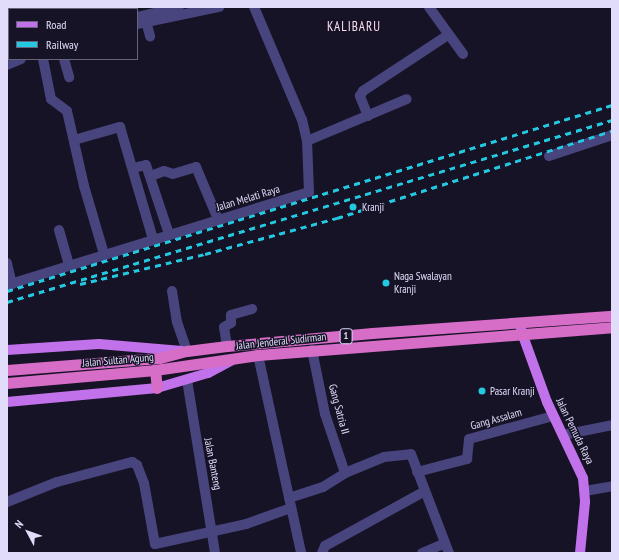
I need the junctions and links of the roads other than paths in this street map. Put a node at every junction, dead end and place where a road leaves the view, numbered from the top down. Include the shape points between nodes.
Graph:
1 (178, 7) edge
2 (219, 7) edge
3 (254, 7) edge
4 (429, 7) edge
5 (140, 21) edge
6 (448, 35) junction
7 (150, 36) dead end
8 (463, 54) dead end
9 (18, 60) edge
10 (43, 60) edge
11 (64, 60) edge
12 (7, 65) edge
13 (69, 77) dead end
14 (407, 99) dead end
15 (368, 116) junction
16 (612, 135) edge
17 (74, 140) junction
18 (307, 141) junction
19 (548, 156) dead end
20 (133, 168) junction
21 (151, 176) junction
22 (218, 219) junction
23 (59, 230) dead end
24 (169, 234) junction
25 (153, 239) junction
26 (104, 254) junction
27 (7, 263) edge
28 (69, 266) junction
29 (10, 284) edge
30 (172, 291) dead end
31 (252, 309) dead end
32 (612, 316) edge
33 (612, 327) edge
34 (521, 328) junction
35 (227, 346) junction
36 (7, 350) edge
37 (312, 350) junction
38 (187, 351) junction
39 (258, 355) junction
40 (160, 358) joint
41 (232, 360) junction
42 (7, 370) edge
43 (155, 370) junction
44 (187, 380) junction
45 (7, 383) edge
46 (157, 388) junction
47 (7, 402) edge
48 (553, 416) junction
49 (612, 425) edge
50 (563, 435) junction
51 (417, 472) junction
52 (345, 473) junction
53 (612, 486) edge
54 (425, 491) junction
55 (585, 491) junction
56 (7, 502) edge
57 (290, 503) junction
58 (211, 530) junction
59 (445, 543) junction
60 (156, 549) edge
61 (215, 553) edge
62 (301, 553) edge
63 (322, 553) edge
64 (422, 553) edge
65 (449, 553) edge
66 (580, 553) edge

1 - 5 street
2 - 5 street
3 - 18 street, Jalan Melati Raya via 297,106
4 - 6 street
5 - 7 street
6 - 8 street
6 - 15 street via 363,91 360,96
9 - 12 street
10 - 17 street via 50,97 54,103 66,110
11 - 13 street
14 - 15 street
15 - 18 street
16 - 19 street
17 - 20 street via 118,127
17 - 26 street via 84,186
18 - 22 street, Jalan Melati Raya via 309,192
20 - 21 street via 145,164
20 - 25 street
21 - 22 street via 164,171 172,174 196,167
21 - 24 street
22 - 24 street, Jalan Melati Raya
23 - 28 street
24 - 25 street, Jalan Melati Raya
25 - 26 street, Jalan Melati Raya
26 - 28 street, Jalan Melati Raya
27 - 29 street
28 - 29 street, Jalan Melati Raya
30 - 38 street via 177,322
31 - 35 street via 231,315 231,323 224,328
32 - 34 highway, Jalan Jenderal Sudirman / 1
33 - 34 highway, Jalan Jenderal Sudirman / 1
34 - 35 highway, Jalan Jenderal Sudirman / 1
34 - 37 highway, Jalan Jenderal Sudirman / 1
34 - 48 main road, Jalan Pemuda Raya
35 - 38 highway, Jalan Jenderal Sudirman / 1
36 - 38 main road, Jalan Jenderal Sudirman via 99,344
37 - 39 highway, Jalan Jenderal Sudirman / 1
37 - 52 street, Gang Satria II via 325,414
38 - 40 highway, Jalan Jenderal Sudirman / 1
39 - 41 highway, Jalan Jenderal Sudirman / 1
39 - 57 street
40 - 42 highway, Jalan Sultan Agung / 1
41 - 43 highway, Jalan Sultan Agung / 1
41 - 44 main road, Jalan Jenderal Sudirman
43 - 45 highway, Jalan Sultan Agung / 1
43 - 46 highway
44 - 46 main road, Jalan Jenderal Sudirman
44 - 58 street, Jalan Banteng
46 - 47 main road, Jalan Jenderal Sudirman
48 - 50 main road, Jalan Pemuda Raya
48 - 51 street, Gang Assalam via 469,439 467,459
49 - 50 street
50 - 55 main road, Jalan Pemuda Raya via 581,471
51 - 52 street via 410,454 384,457
51 - 54 street
52 - 57 street
53 - 55 street
54 - 59 street
54 - 63 street via 325,546
55 - 66 main road, Jalan Pemuda Raya
56 - 60 street via 57,482 132,462 137,465 144,483
57 - 58 street via 246,524
57 - 62 street
58 - 60 street
58 - 61 street, Jalan Banteng
59 - 64 street
59 - 65 street

